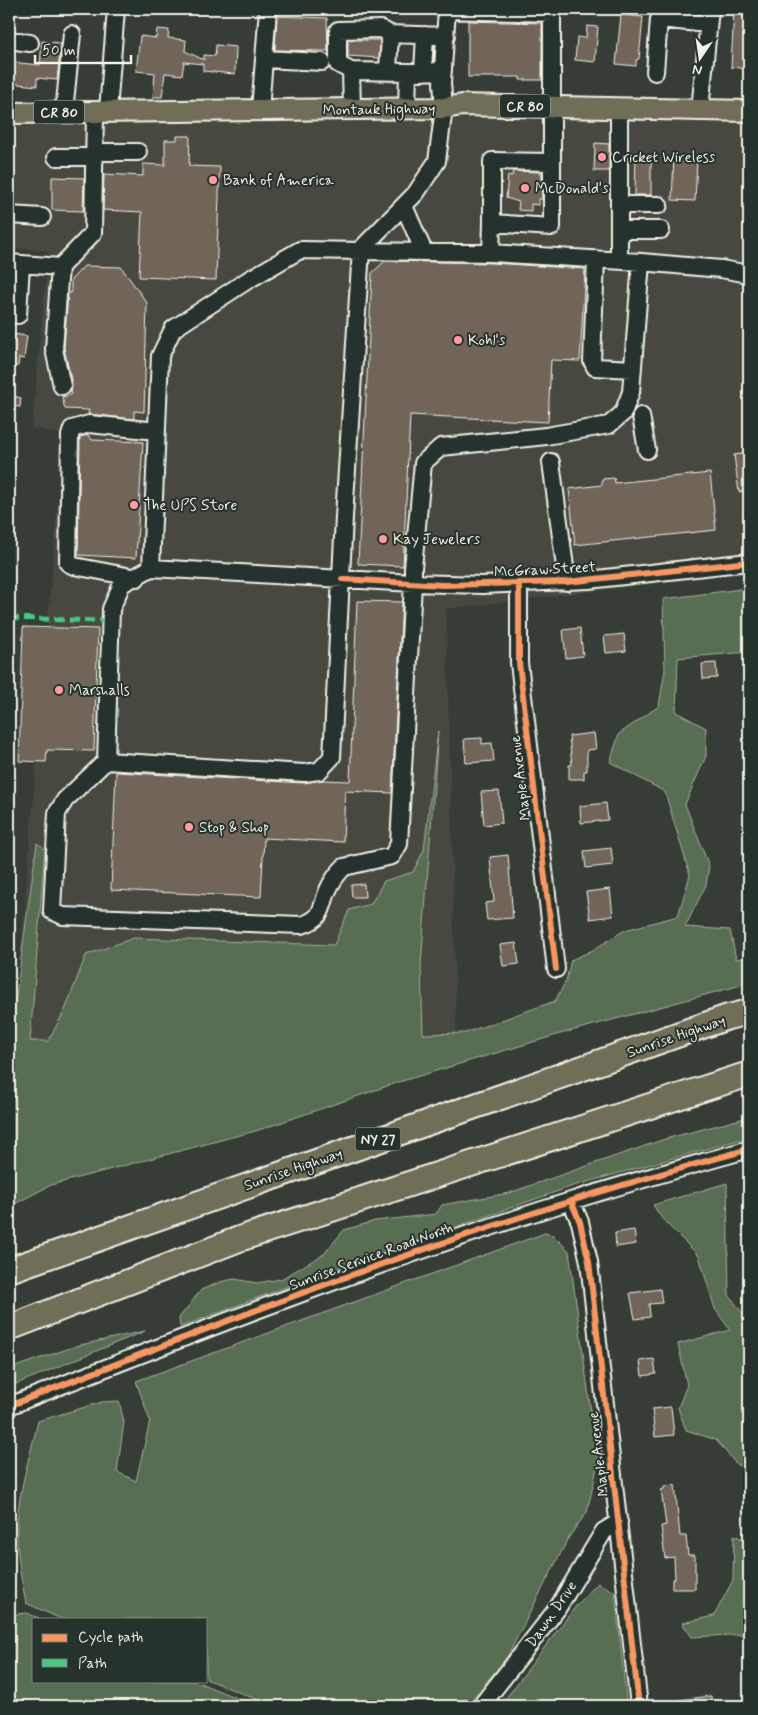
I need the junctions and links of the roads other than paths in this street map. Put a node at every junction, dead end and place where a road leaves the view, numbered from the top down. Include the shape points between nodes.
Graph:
1 (116, 9) edge
2 (268, 9) edge
3 (447, 10) edge
4 (552, 11) edge
5 (709, 17) edge
6 (72, 34) dead end
7 (390, 34) junction
8 (425, 35) junction
9 (446, 36) junction
10 (9, 40) edge
11 (30, 43) dead end
12 (264, 59) junction
13 (322, 62) dead end
14 (351, 71) junction
15 (443, 71) junction
16 (388, 72) junction
17 (415, 72) junction
18 (655, 72) dead end
19 (551, 107) junction
20 (619, 107) junction
21 (444, 108) junction
22 (352, 109) junction
23 (407, 109) junction
24 (260, 110) junction
25 (700, 110) junction
26 (102, 111) junction
27 (749, 111) edge
28 (64, 112) junction
29 (9, 113) edge
30 (138, 152) dead end
31 (94, 154) junction
32 (56, 157) dead end
33 (552, 162) junction
34 (619, 205) junction
35 (659, 205) dead end
36 (404, 206) junction
37 (9, 215) edge
38 (42, 217) dead end
39 (492, 223) junction
40 (619, 230) junction
41 (661, 230) dead end
42 (361, 249) junction
43 (424, 252) junction
44 (491, 253) junction
45 (596, 259) junction
46 (618, 261) junction
47 (641, 262) junction
48 (15, 264) edge
49 (60, 267) junction
50 (749, 274) edge
51 (18, 315) dead end
52 (633, 369) junction
53 (62, 386) dead end
54 (641, 416) dead end
55 (157, 431) junction
56 (646, 450) dead end
57 (551, 462) dead end
58 (749, 562) edge
59 (151, 568) junction
60 (137, 578) junction
61 (342, 579) junction
62 (567, 582) junction
63 (412, 583) junction
64 (518, 584) junction
65 (106, 760) junction
66 (556, 969) dead end
67 (749, 1012) edge
68 (749, 1074) edge
69 (749, 1149) edge
70 (571, 1201) junction
71 (9, 1270) edge
72 (9, 1328) edge
73 (9, 1406) edge
74 (619, 1522) junction
75 (481, 1706) edge
76 (639, 1706) edge

1 - 26 street
2 - 12 street
3 - 4 street
3 - 9 street
4 - 19 street
5 - 18 street via 659,19
5 - 25 street
6 - 28 street
7 - 8 street
7 - 14 street via 381,29 338,30 338,64
7 - 16 street
8 - 9 street
8 - 17 street
9 - 15 street
10 - 11 street
12 - 13 street
12 - 24 street
14 - 16 street
14 - 22 street
15 - 17 street
15 - 21 street
16 - 17 street
17 - 23 street
19 - 20 main road, Montauk Highway / CR 80
19 - 21 main road, Montauk Highway / CR 80 via 462,105
19 - 33 street
20 - 25 main road, Montauk Highway / CR 80
20 - 34 street
21 - 23 main road, Montauk Highway / CR 80
21 - 36 street via 438,161
22 - 23 main road, Montauk Highway / CR 80
22 - 24 main road, Montauk Highway / CR 80
24 - 26 main road, Montauk Highway / CR 80
25 - 27 main road, Montauk Highway / CR 80
26 - 28 main road, Montauk Highway / CR 80
26 - 31 street
28 - 29 main road, Montauk Highway / CR 80
30 - 31 street
31 - 32 street
31 - 49 street via 93,233
33 - 39 street via 492,161
33 - 39 street via 552,227
34 - 35 street
34 - 40 street
36 - 42 street
36 - 43 street
37 - 38 street
39 - 44 street
40 - 41 street
40 - 46 street
42 - 43 street
42 - 55 street via 300,250 173,330 160,356
42 - 61 street
43 - 44 street
44 - 45 street
45 - 46 street
45 - 52 street via 592,361 595,367
46 - 47 street
47 - 50 street
47 - 52 street
48 - 49 street
48 - 51 street
49 - 53 street via 54,349
52 - 63 street via 626,406 610,426 441,447 423,462
54 - 56 street
55 - 59 street
55 - 60 street via 89,424 72,429 70,436 68,563
57 - 62 street
58 - 62 street, McGraw Street
59 - 60 street
59 - 61 street, McGraw Street
60 - 65 street via 122,584 111,609
61 - 63 street, McGraw Street
61 - 65 street via 334,752 319,771
62 - 64 street, McGraw Street
63 - 64 street, McGraw Street
63 - 65 street via 399,844 392,856 344,867 314,921 302,925 63,916 52,911 57,813 65,800
64 - 66 street, Maple Avenue via 519,663
67 - 71 highway, Sunrise Highway / NY 27
68 - 72 highway via 239,1239
69 - 70 street, Sunrise Service Road North
70 - 73 street, Sunrise Service Road North via 241,1316
70 - 74 street, Maple Avenue via 580,1222 589,1262
74 - 75 street, Dawn Drive via 604,1531 556,1609
74 - 76 street, Maple Avenue

